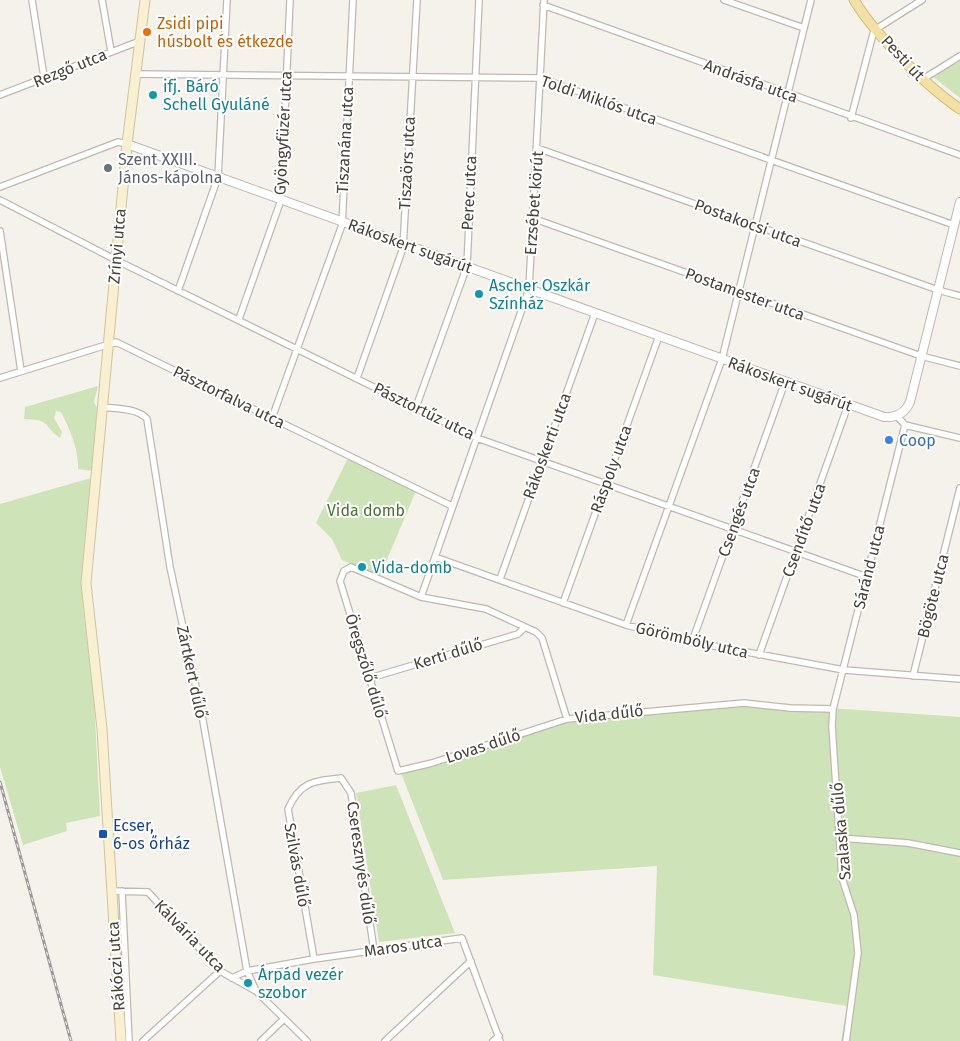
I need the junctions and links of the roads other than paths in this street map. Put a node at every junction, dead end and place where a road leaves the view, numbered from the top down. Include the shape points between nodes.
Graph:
1 (32, 0) edge
2 (102, 0) edge
3 (145, 0) edge
4 (227, 0) edge
5 (290, 0) edge
6 (353, 0) edge
7 (417, 0) edge
8 (479, 0) edge
9 (724, 0) edge
10 (811, 0) edge
11 (854, 0) edge
12 (922, 0) edge
13 (543, 2) edge
14 (804, 28) junction
15 (876, 29) junction
16 (140, 40) junction
17 (110, 51) junction
18 (960, 56) edge
19 (135, 74) junction
20 (223, 75) junction
21 (286, 76) junction
22 (412, 76) junction
23 (44, 77) junction
24 (348, 77) junction
25 (474, 77) junction
26 (540, 78) junction
27 (923, 79) junction
28 (788, 93) junction
29 (0, 96) edge
30 (960, 109) edge
31 (851, 118) junction
32 (127, 144) junction
33 (538, 148) junction
34 (960, 155) edge
35 (771, 160) junction
36 (218, 178) junction
37 (0, 187) edge
38 (0, 200) edge
39 (281, 200) junction
40 (960, 202) edge
41 (532, 218) junction
42 (342, 222) junction
43 (954, 225) junction
44 (754, 226) junction
45 (0, 231) edge
46 (403, 244) junction
47 (116, 260) junction
48 (467, 266) junction
49 (529, 289) junction
50 (938, 290) junction
51 (178, 291) junction
52 (738, 292) junction
53 (960, 296) edge
54 (595, 313) junction
55 (239, 319) junction
56 (659, 336) junction
57 (108, 344) junction
58 (297, 350) junction
59 (921, 356) junction
60 (722, 359) junction
61 (960, 366) edge
62 (21, 371) junction
63 (0, 378) edge
64 (357, 378) junction
65 (785, 382) junction
66 (848, 405) junction
67 (102, 407) junction
68 (416, 408) junction
69 (897, 416) junction
70 (272, 418) junction
71 (905, 425) junction
72 (477, 438) junction
73 (960, 438) edge
74 (542, 461) junction
75 (606, 484) junction
76 (960, 488) edge
77 (452, 506) junction
78 (668, 507) junction
79 (732, 530) junction
80 (797, 551) junction
81 (435, 557) junction
82 (351, 567) joint
83 (867, 577) junction
84 (500, 579) junction
85 (421, 597) junction
86 (563, 603) junction
87 (626, 625) junction
88 (524, 628) junction
89 (692, 642) junction
90 (759, 656) junction
91 (844, 670) junction
92 (913, 676) junction
93 (370, 678) junction
94 (960, 679) edge
95 (834, 709) junction
96 (567, 718) junction
97 (398, 771) joint
98 (312, 781) joint
99 (840, 838) junction
100 (960, 853) edge
101 (112, 891) junction
102 (122, 891) junction
103 (374, 951) junction
104 (314, 960) junction
105 (470, 961) junction
106 (220, 971) junction
107 (247, 972) junction
108 (232, 978) junction
109 (256, 991) junction
110 (284, 1019) junction
111 (500, 1038) edge
112 (121, 1041) edge
113 (130, 1041) edge
114 (143, 1041) edge
115 (260, 1041) edge
116 (307, 1041) edge
117 (385, 1041) edge
118 (493, 1041) edge
119 (846, 1041) edge

1 - 23 street
2 - 17 street
3 - 16 main road, Zrínyi utca
4 - 20 street
5 - 21 street, Gyöngyfüzér utca
6 - 24 street, Tiszanána utca
7 - 22 street, Tiszaörs utca
8 - 25 street, Perec utca
9 - 14 street
10 - 14 street
11 - 15 main road, Pesti út
12 - 15 street
13 - 26 street, Erzsébet körút
13 - 28 street, Andrásfa utca
14 - 28 street
15 - 27 main road, Pesti út
15 - 31 street
16 - 17 street, Rezgő utca
16 - 19 main road, Zrínyi utca
17 - 23 street, Rezgő utca
18 - 27 street
19 - 20 street, Toldi Miklós utca
19 - 32 main road, Zrínyi utca
20 - 21 street, Toldi Miklós utca
20 - 36 street
21 - 24 street, Toldi Miklós utca
21 - 39 street, Gyöngyfüzér utca
22 - 24 street, Toldi Miklós utca
22 - 25 street, Toldi Miklós utca
22 - 46 street, Tiszaörs utca
23 - 29 street, Rezgő utca
24 - 42 street, Tiszanána utca
25 - 26 street, Toldi Miklós utca
25 - 48 street, Perec utca
26 - 33 street, Erzsébet körút
26 - 35 street, Toldi Miklós utca
27 - 30 main road, Pesti út
28 - 31 street, Andrásfa utca
28 - 35 street
31 - 34 street, Andrásfa utca
32 - 36 street, Rákoskert sugárút
32 - 37 street, Rákoskert sugárút via 118,142
32 - 47 main road, Zrínyi utca
33 - 41 street, Erzsébet körút
33 - 44 street, Postakocsi utca
35 - 43 street, Toldi Miklós utca
35 - 44 street
36 - 39 street, Rákoskert sugárút
36 - 51 street
38 - 47 street, Pásztortűz utca
39 - 42 street, Rákoskert sugárút
39 - 55 street, Gyöngyfüzér utca
40 - 43 street
41 - 49 street, Erzsébet körút
41 - 52 street, Postamester utca
42 - 46 street, Rákoskert sugárút
42 - 58 street, Tiszanána utca
43 - 50 street
44 - 50 street, Postakocsi utca
44 - 52 street
45 - 62 street
46 - 48 street, Rákoskert sugárút
46 - 64 street, Tiszaörs utca
47 - 51 street, Pásztortűz utca
47 - 57 main road, Zrínyi utca
48 - 49 street, Rákoskert sugárút
48 - 68 street, Perec utca
49 - 54 street, Rákoskert sugárút
49 - 72 street, Erzsébet körút
50 - 53 street, Postakocsi utca
50 - 59 street
51 - 55 street, Pásztortűz utca
52 - 59 street, Postamester utca
52 - 60 street
54 - 56 street, Rákoskert sugárút
54 - 74 street, Rákoskerti utca
55 - 58 street, Pásztortűz utca
56 - 60 street, Rákoskert sugárút
56 - 75 street, Ráspoly utca
57 - 62 street
57 - 67 main road, Zrínyi utca
57 - 70 street, Pásztorfalva utca via 116,342
58 - 64 street, Pásztortűz utca
58 - 70 street, Tiszanána utca
59 - 61 street, Postamester utca
59 - 69 street via 910,402
60 - 65 street, Rákoskert sugárút
60 - 78 street
62 - 63 street
64 - 68 street, Pásztortűz utca
65 - 66 street, Rákoskert sugárút
65 - 79 street, Csengés utca
66 - 69 street, Rákoskert sugárút via 884,418
66 - 80 street, Csendítő utca
67 - 101 main road, Rákóczi utca via 86,583 102,729
67 - 107 street, Zártkert dűlő via 127,410 147,419 170,567 202,715
68 - 72 street, Pásztortűz utca
69 - 71 street
70 - 77 street, Pásztorfalva utca
71 - 73 street
71 - 83 street, Sáránd utca
72 - 74 street, Pásztortűz utca
72 - 77 street, Erzsébet körút
74 - 75 street, Pásztortűz utca
74 - 84 street, Rákoskerti utca
75 - 78 street, Pásztortűz utca
75 - 86 street, Ráspoly utca
76 - 92 street, Bögöte utca
77 - 81 street, Erzsébet körút
78 - 79 street, Pásztortűz utca
78 - 87 street
79 - 80 street, Pásztortűz utca
79 - 89 street, Csengés utca
80 - 83 street, Pásztortűz utca
80 - 90 street, Csendítő utca
81 - 84 street, Görömböly utca
81 - 85 street, Erzsébet körút
82 - 85 street, Vida dűlő
82 - 93 street, Öregszőlő dűlő via 344,571 340,581
83 - 91 street, Sáránd utca
84 - 86 street, Görömböly utca
85 - 88 street, Vida dűlő via 486,609
86 - 87 street, Görömböly utca
87 - 89 street, Görömböly utca
88 - 93 street, Kerti dűlő via 518,634
88 - 96 street, Vida dűlő via 542,638
89 - 90 street, Görömböly utca
90 - 91 street, Görömböly utca
91 - 92 street, Görömböly utca
91 - 95 street, Sáránd utca
92 - 94 street, Görömböly utca
93 - 97 street, Öregszőlő dűlő
95 - 96 street, Vida dűlő via 744,703
95 - 99 street, Szalaska dűlő via 832,726
96 - 97 street, Lovas dűlő via 432,763
98 - 103 street, Cseresznyés dűlő via 341,778 351,793
98 - 104 street, Szilvás dűlő via 294,794 288,809
99 - 100 street via 908,843
99 - 119 street, Szalaska dűlő via 842,878 854,915 858,954
101 - 102 street, Kálvária utca
101 - 112 main road, Rákóczi utca
102 - 106 street, Kálvária utca via 148,892
102 - 113 street
103 - 104 street, Maros utca
103 - 105 street, Maros utca via 462,938
104 - 107 street, Maros utca
105 - 111 street
105 - 117 street
106 - 108 street, Kálvária utca
106 - 114 street
107 - 108 street, Maros utca
107 - 109 street
108 - 109 street, Kálvária utca
109 - 110 street, Kálvária utca
110 - 115 street
110 - 116 street, Kálvária utca
111 - 118 street

